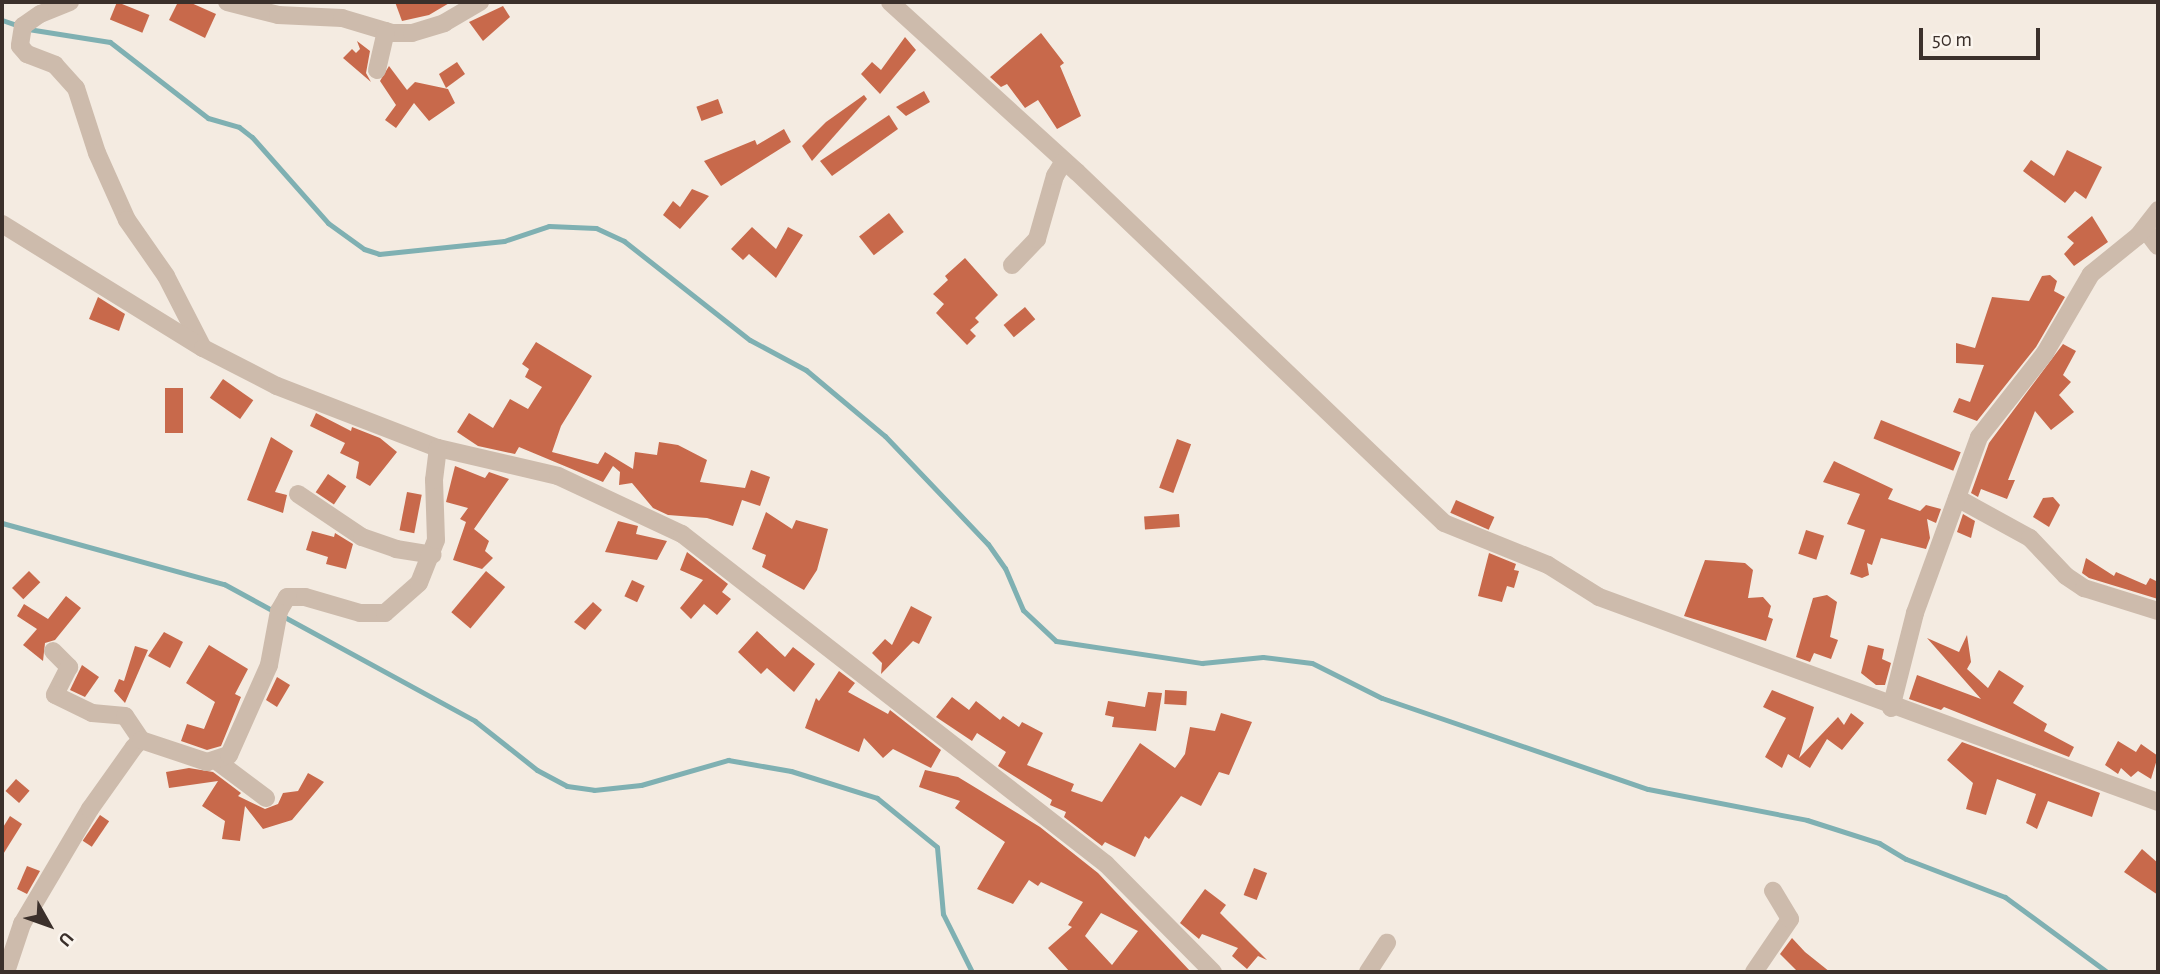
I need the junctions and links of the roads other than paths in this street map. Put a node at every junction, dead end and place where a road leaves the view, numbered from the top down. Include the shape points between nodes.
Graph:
1 (71, 2) edge
2 (226, 2) edge
3 (480, 2) edge
4 (890, 2) edge
5 (386, 31) junction
6 (377, 69) dead end
7 (1064, 161) junction
8 (2158, 210) edge
9 (2, 224) edge
10 (2144, 229) junction
11 (2158, 246) edge
12 (1012, 265) dead end
13 (203, 348) junction
14 (438, 448) junction
15 (298, 494) dead end
16 (1957, 498) junction
17 (433, 555) junction
18 (2158, 611) edge
19 (53, 651) dead end
20 (1891, 708) junction
21 (141, 740) junction
22 (218, 762) junction
23 (267, 798) dead end
24 (2158, 802) edge
25 (1773, 891) dead end
26 (1387, 943) dead end
27 (6, 972) edge
28 (1213, 972) edge
29 (1368, 972) edge
30 (1754, 972) edge

1 - 13 street via 23,26 20,46 27,54 55,65 76,88 122,209 166,276
2 - 5 street via 249,10 342,18
3 - 5 street via 444,23 412,33
4 - 7 street
5 - 6 street
7 - 12 street via 1034,244
7 - 20 street via 1444,523 1548,565 1599,597
8 - 10 street
9 - 13 street
10 - 11 street
10 - 16 street via 2091,274 2045,353 1986,425
13 - 14 street via 277,386
14 - 17 street
14 - 28 street via 558,476 646,514 721,559 1106,864
15 - 17 street via 362,537
16 - 18 street via 2030,538 2084,588
16 - 20 street via 1915,613
17 - 22 street via 419,583 398,607 385,613 360,613 305,597 287,597 279,611 269,664 237,744
19 - 21 street via 69,667 55,695 92,713 125,716
20 - 24 street
21 - 22 street
21 - 27 street via 71,840 22,924
22 - 23 street
25 - 30 street via 1790,919
26 - 29 street

